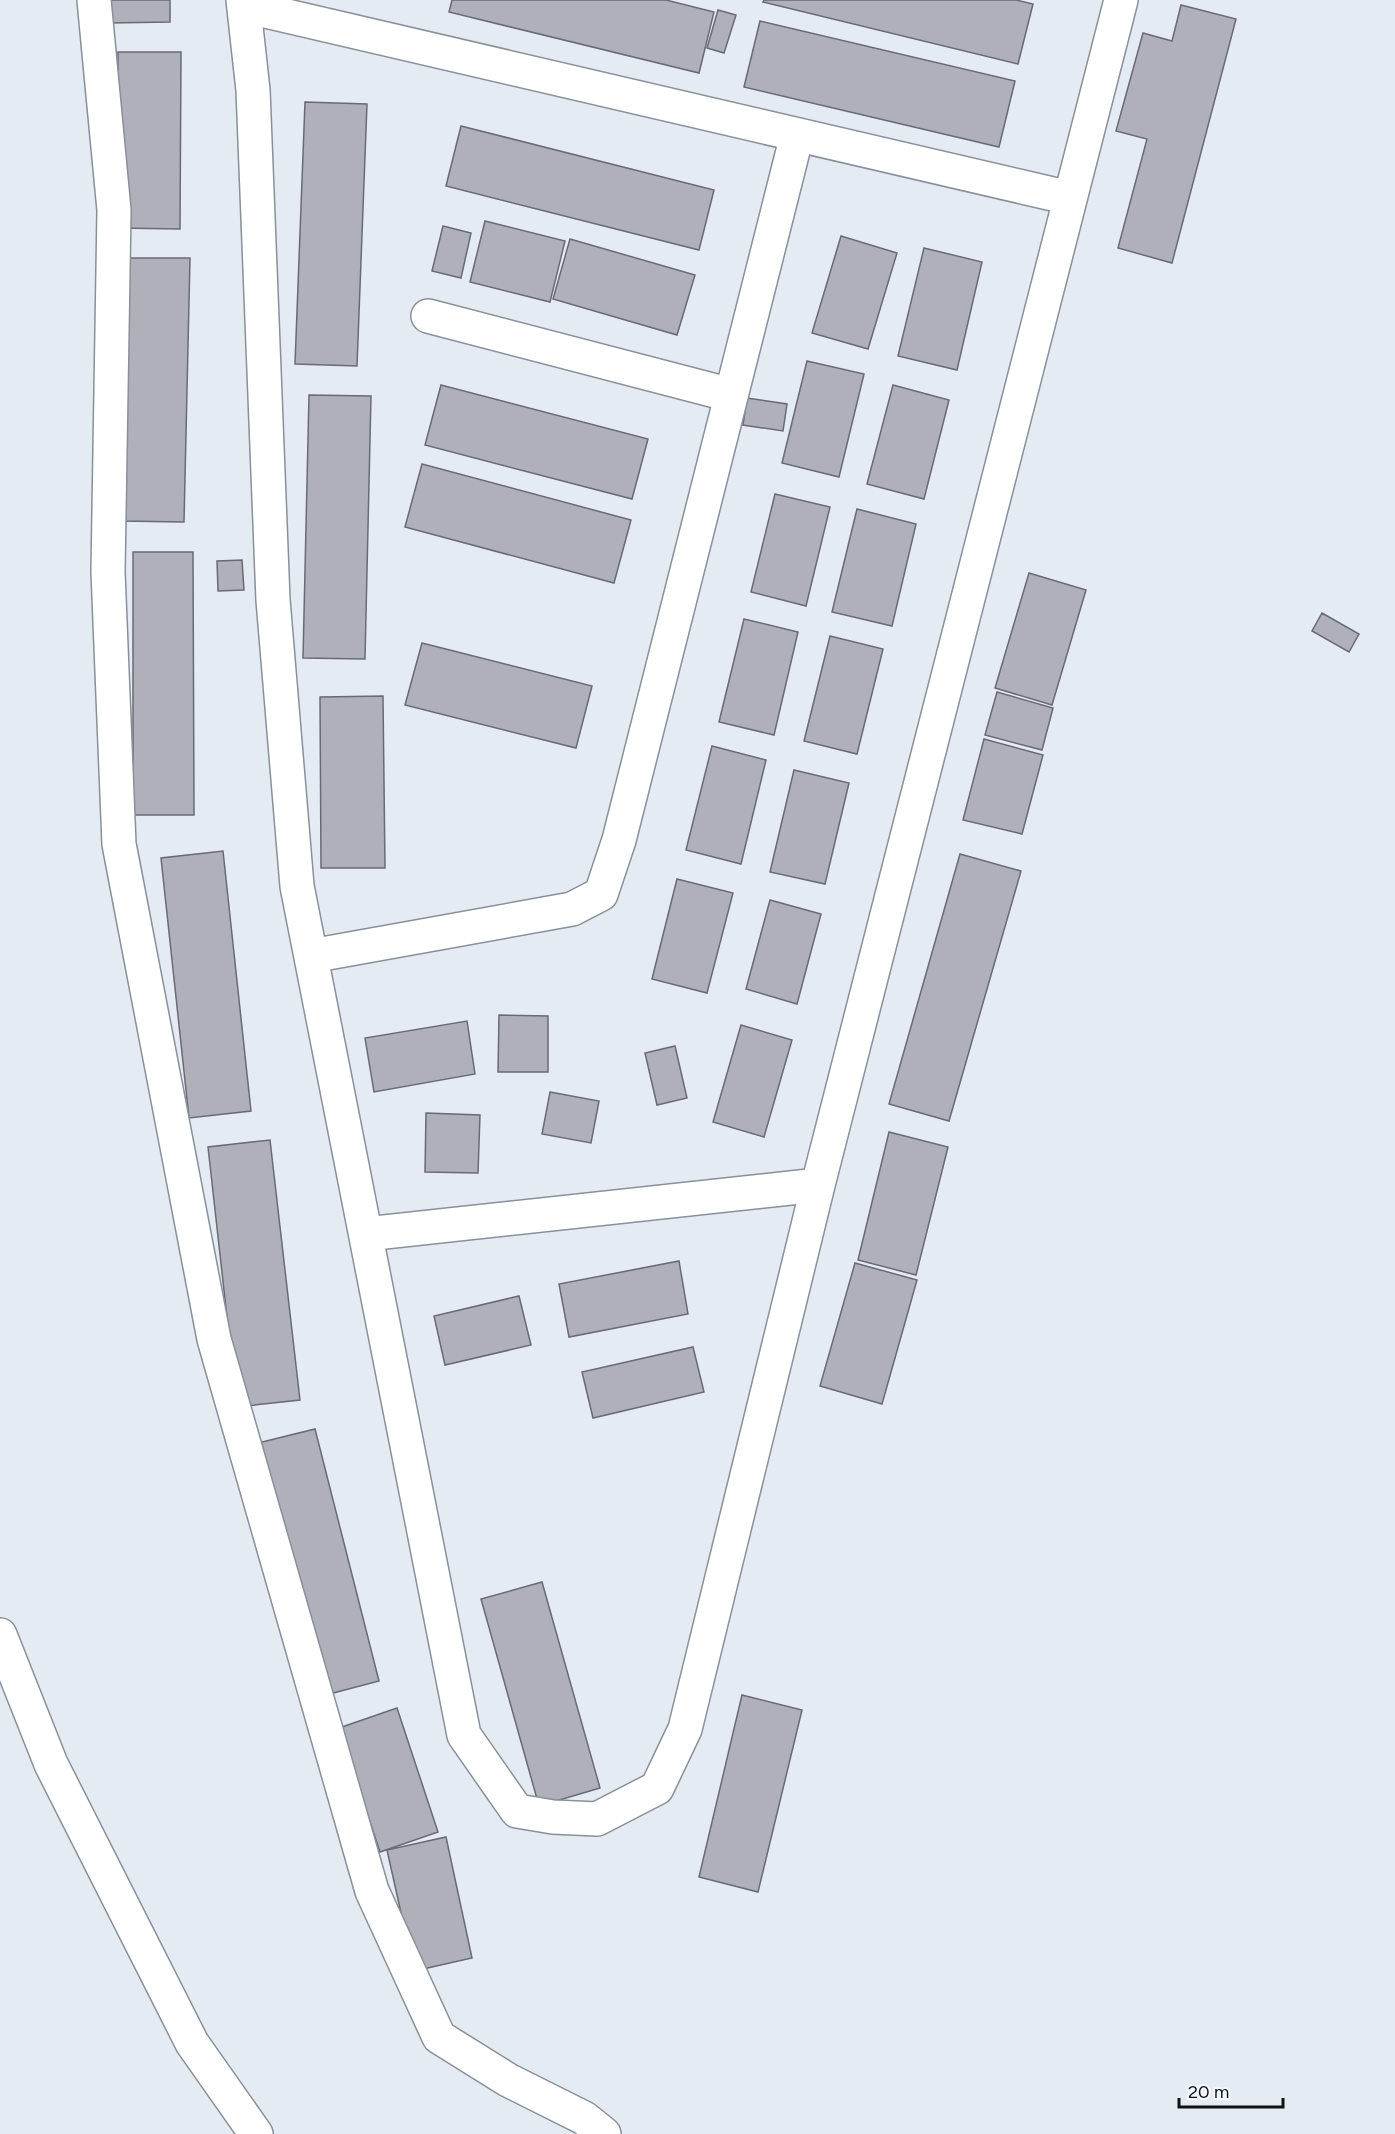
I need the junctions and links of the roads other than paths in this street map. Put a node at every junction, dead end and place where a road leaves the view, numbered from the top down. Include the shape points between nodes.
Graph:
1 (94, 0) edge
2 (1121, 0) edge
3 (244, 3) edge
4 (797, 135) junction
5 (1070, 198) junction
6 (428, 316) dead end
7 (731, 395) junction
8 (311, 956) junction
9 (818, 1185) junction
10 (366, 1234) junction
11 (0, 1635) edge
12 (256, 2134) edge
13 (604, 2134) edge

1 - 13 street via 114,210 108,572 118,844 214,1339 372,1891 439,2037 508,2080 584,2118
2 - 5 street
3 - 4 street
3 - 8 street via 253,90 273,600 297,886
4 - 5 street
4 - 7 street
5 - 9 street
6 - 7 street
7 - 8 street via 619,840 601,894 572,909
8 - 10 street
9 - 10 street
9 - 10 street via 685,1729 657,1788 597,1819 517,1811 464,1735
11 - 12 street via 51,1764 192,2043

